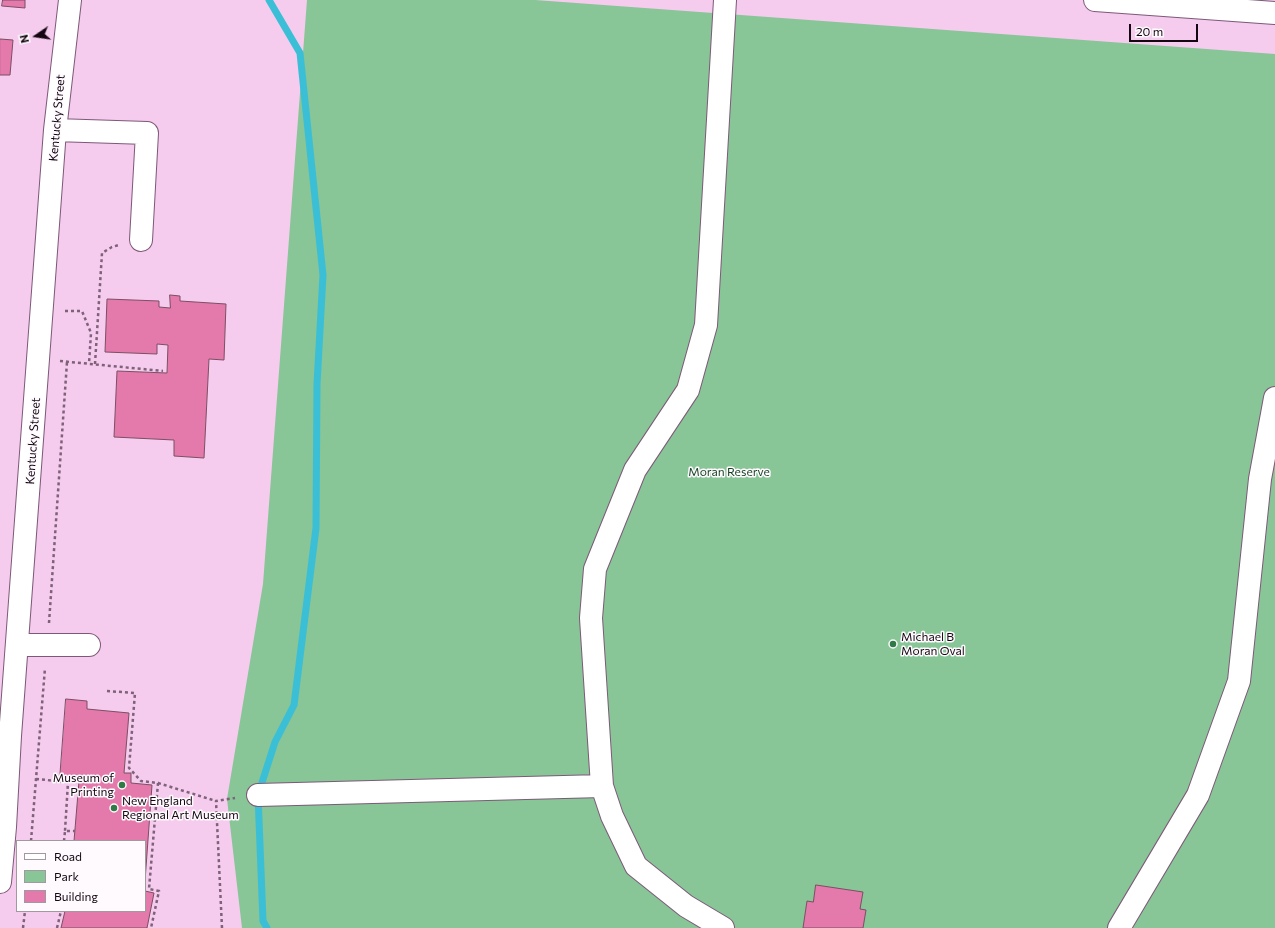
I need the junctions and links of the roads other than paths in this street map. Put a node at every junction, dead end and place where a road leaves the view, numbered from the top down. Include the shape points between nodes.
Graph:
1 (70, 0) edge
2 (725, 0) edge
3 (1095, 0) edge
4 (1275, 13) edge
5 (55, 130) junction
6 (141, 240) dead end
7 (1275, 398) edge
8 (17, 644) junction
9 (89, 645) dead end
10 (602, 786) junction
11 (258, 795) road end
12 (2, 827) edge
13 (0, 882) edge
14 (723, 928) edge
15 (1119, 928) edge

1 - 5 street, Kentucky Street
2 - 10 street via 706,325 688,390 635,470 595,569 591,618
3 - 4 street
5 - 6 street via 147,133
5 - 8 street, Kentucky Street
7 - 15 street via 1260,479 1239,681 1198,795
8 - 9 street
8 - 12 street, Kentucky Street
10 - 11 street
10 - 14 street via 612,816 636,866 686,906
12 - 13 street, Kentucky Street

